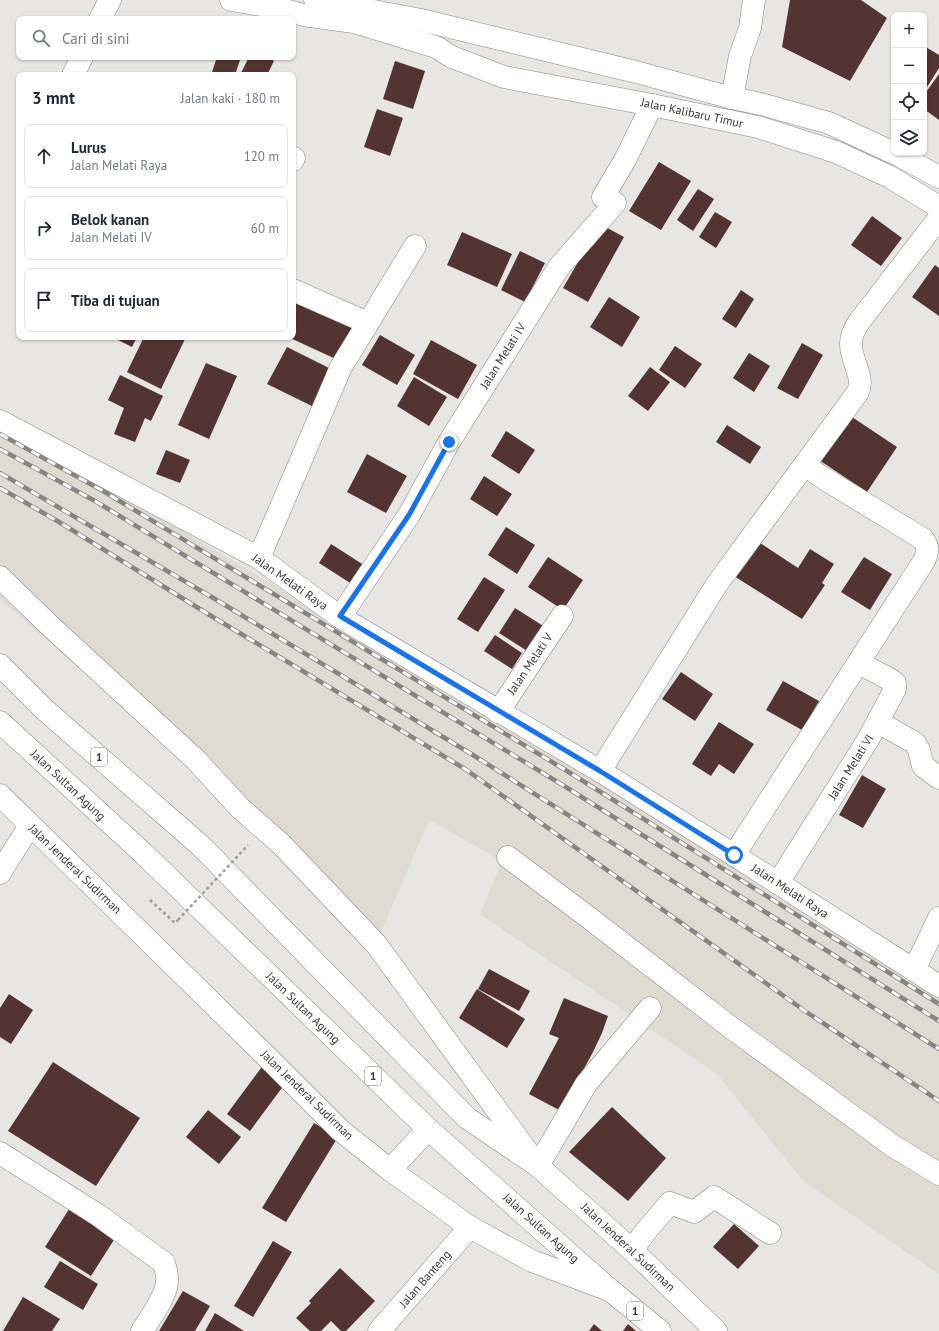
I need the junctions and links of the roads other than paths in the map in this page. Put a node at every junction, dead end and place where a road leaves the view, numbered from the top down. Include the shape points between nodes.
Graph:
1 (110, 0) edge
2 (231, 0) edge
3 (754, 0) edge
4 (323, 1) edge
5 (102, 16) edge
6 (441, 25) junction
7 (436, 47) junction
8 (80, 60) edge
9 (74, 72) edge
10 (732, 98) junction
11 (652, 105) junction
12 (891, 152) edge
13 (900, 156) edge
14 (939, 177) edge
15 (939, 207) edge
16 (939, 218) edge
17 (415, 246) dead end
18 (296, 291) edge
19 (368, 323) junction
20 (0, 422) edge
21 (805, 465) junction
22 (259, 558) junction
23 (0, 577) edge
24 (340, 616) junction
25 (562, 616) dead end
26 (859, 663) junction
27 (0, 665) edge
28 (498, 712) junction
29 (0, 722) edge
30 (878, 722) junction
31 (600, 771) junction
32 (939, 778) edge
33 (0, 795) edge
34 (30, 825) junction
35 (734, 855) junction
36 (508, 857) dead end
37 (0, 873) edge
38 (778, 883) junction
39 (939, 918) edge
40 (914, 970) junction
41 (939, 986) edge
42 (650, 1008) dead end
43 (428, 1129) junction
44 (0, 1153) edge
45 (538, 1166) junction
46 (390, 1170) junction
47 (939, 1174) edge
48 (470, 1227) junction
49 (770, 1233) dead end
50 (632, 1250) junction
51 (610, 1290) junction
52 (142, 1331) edge
53 (379, 1331) edge
54 (660, 1331) edge
55 (716, 1331) edge

1 - 5 main road
2 - 7 main road, Jalan Kalibaru Timur via 303,15 354,22
3 - 10 main road via 750,28 740,56
4 - 6 main road, Jalan Kalibaru Timur
6 - 7 main road
6 - 10 main road, Jalan Kalibaru Timur
7 - 11 main road, Jalan Kalibaru Timur via 452,57 504,77
8 - 9 main road
10 - 12 main road, Jalan Kalibaru Timur via 829,123
11 - 15 main road, Jalan Kalibaru Timur via 745,124 836,152 890,176
11 - 24 main road, Jalan Melati IV via 603,197 615,203 558,267 449,442 409,515
13 - 14 main road, Jalan Kalibaru Timur
16 - 21 main road via 855,329 851,343 860,388
17 - 19 main road
18 - 19 main road
19 - 22 main road via 341,367
20 - 22 main road, Jalan Melati Raya
21 - 26 main road via 918,535 927,544 924,561
21 - 31 main road via 717,584
22 - 24 main road, Jalan Melati Raya
23 - 45 main road, Jalan Jenderal Sudirman via 196,760 240,808 281,844 376,944
24 - 28 main road, Jalan Melati Raya
25 - 28 main road, Jalan Melati V
26 - 30 main road, Jalan Melati VI via 895,683 895,689
26 - 35 main road
27 - 45 main road, Jalan Jenderal Sudirman / 1 via 45,710 201,846 467,1118
28 - 31 main road, Jalan Melati Raya
29 - 43 main road, Jalan Sultan Agung / 1 via 144,854
30 - 32 main road via 915,743 923,766
30 - 38 main road, Jalan Melati VI
31 - 35 main road, Jalan Melati Raya
33 - 34 main road, Jalan Jenderal Sudirman
34 - 37 main road
34 - 46 main road, Jalan Jenderal Sudirman via 340,1130
35 - 38 main road, Jalan Melati Raya
36 - 47 main road via 733,1029 880,1137
38 - 40 main road, Jalan Melati Raya
39 - 40 main road
40 - 41 main road, Jalan Melati Raya
42 - 45 main road via 586,1084
43 - 46 main road
43 - 51 main road, Jalan Sultan Agung / 1
44 - 52 main road via 98,1215 164,1263 167,1283 158,1306
45 - 50 main road, Jalan Jenderal Sudirman / 1
46 - 48 main road, Jalan Jenderal Sudirman
48 - 51 main road, Jalan Jenderal Sudirman via 532,1261
48 - 53 main road, Jalan Banteng
49 - 50 main road via 714,1197 694,1212 670,1203
50 - 55 main road, Jalan Jenderal Sudirman / 1
51 - 54 main road, Jalan Jenderal Sudirman / 1

